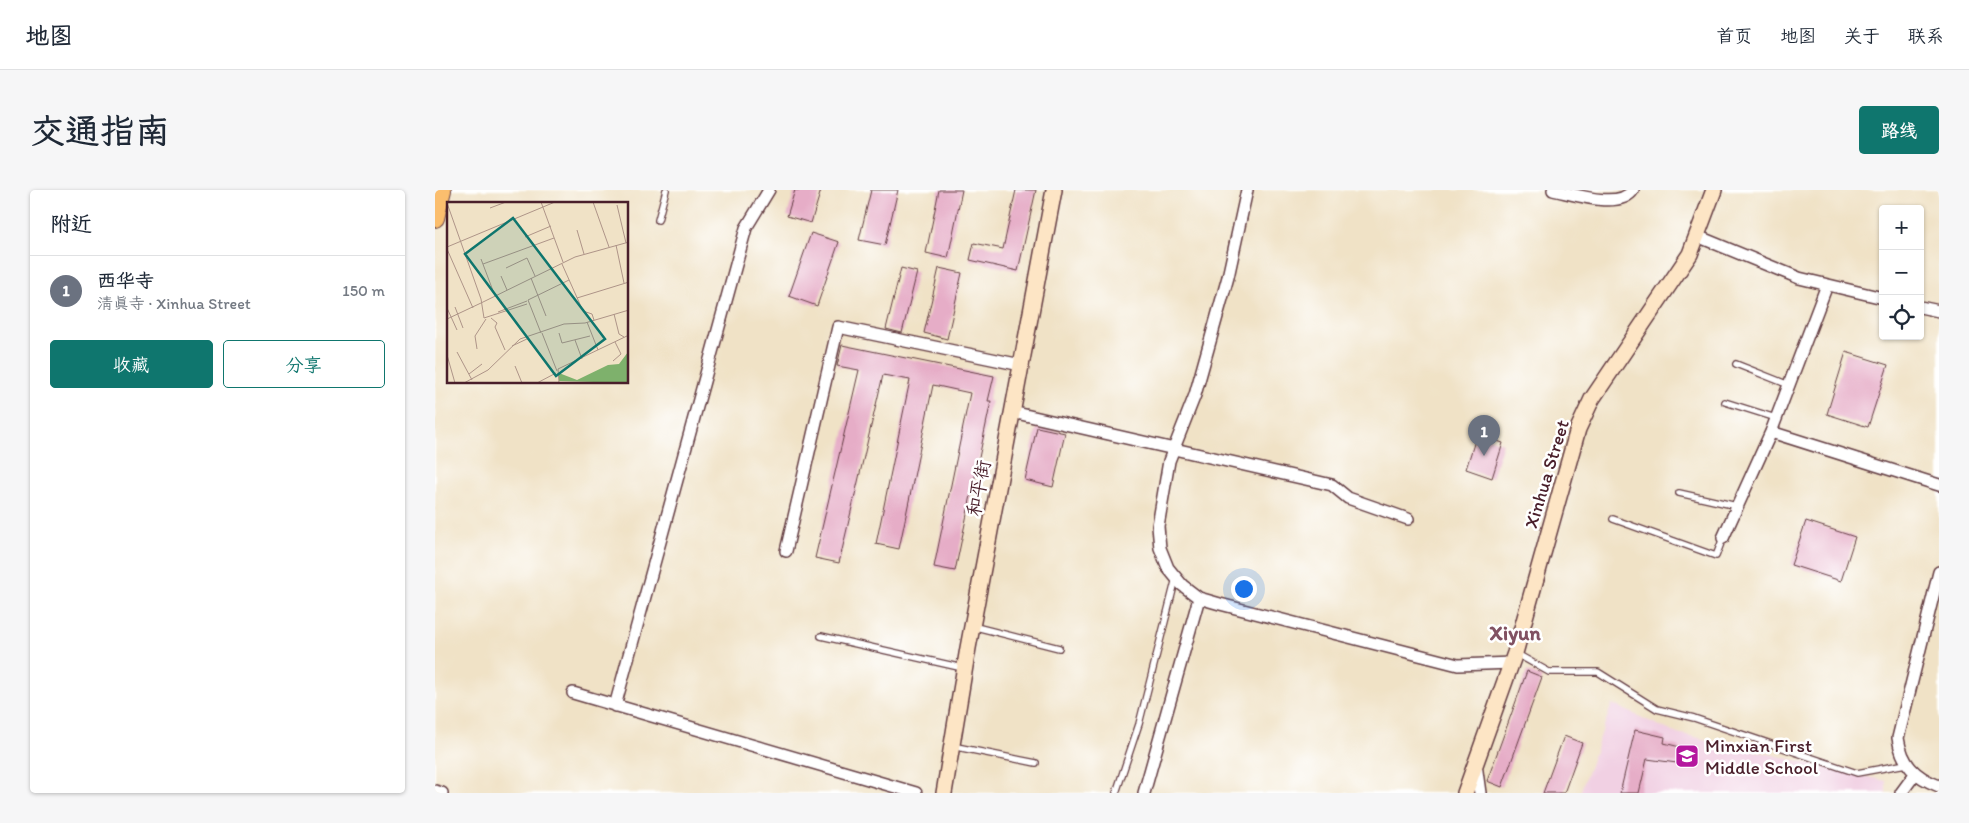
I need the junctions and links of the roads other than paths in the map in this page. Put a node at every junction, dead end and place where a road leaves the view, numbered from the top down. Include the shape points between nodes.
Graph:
1 (443, 190) edge
2 (666, 190) edge
3 (769, 190) edge
4 (1054, 190) edge
5 (1247, 190) edge
6 (1553, 190) edge
7 (1633, 190) edge
8 (1714, 190) edge
9 (435, 218) edge
10 (658, 220) dead end
11 (1697, 236) junction
12 (1827, 285) junction
13 (1879, 297) edge
14 (1924, 308) edge
15 (1939, 311) edge
16 (1736, 364) dead end
17 (1021, 365) junction
18 (1789, 385) junction
19 (1725, 402) dead end
20 (1012, 412) junction
21 (1776, 418) junction
22 (1771, 432) junction
23 (1175, 448) junction
24 (1939, 485) edge
25 (1679, 493) dead end
26 (1737, 506) junction
27 (1408, 519) dead end
28 (1613, 519) dead end
29 (1723, 538) joint
30 (786, 551) dead end
31 (1939, 572) edge
32 (1176, 578) junction
33 (1199, 598) junction
34 (972, 626) junction
35 (821, 636) dead end
36 (1059, 648) dead end
37 (1513, 658) junction
38 (965, 668) junction
39 (573, 693) dead end
40 (615, 706) junction
41 (952, 746) junction
42 (1036, 763) dead end
43 (1476, 764) junction
44 (1906, 764) junction
45 (1915, 774) junction
46 (1939, 786) edge
47 (435, 791) edge
48 (442, 793) edge
49 (916, 793) edge
50 (944, 793) edge
51 (1116, 793) edge
52 (1145, 793) edge
53 (1465, 793) edge
54 (1480, 793) edge
55 (1901, 793) edge

1 - 9 main road
2 - 10 lane
3 - 40 street via 746,228
4 - 17 street, 和平街
5 - 23 street via 1228,277 1198,386
6 - 7 street via 1616,200 1630,196
8 - 11 street, Xinhua Street
11 - 12 street via 1799,278
11 - 37 street, Xinhua Street via 1690,254 1592,399 1578,429
12 - 13 street
12 - 18 street
14 - 15 street
16 - 18 lane
17 - 20 street, 和平街
17 - 30 street via 838,327
18 - 21 street
19 - 21 lane
20 - 23 street
20 - 34 street, 和平街
21 - 22 street
22 - 24 street
22 - 26 street
23 - 27 street via 1332,485 1348,498
23 - 32 street via 1169,461 1158,526 1160,548
25 - 26 lane
26 - 29 street
28 - 29 lane via 1716,556
31 - 44 street via 1900,724 1900,752
32 - 33 street
32 - 51 lane via 1139,724
33 - 37 street via 1458,665
33 - 52 street
34 - 36 lane
34 - 38 street, 和平街
35 - 38 lane
37 - 43 street, Xinhua Street
37 - 44 lane via 1549,672 1599,672 1657,709 1694,718 1857,773
38 - 41 street, 和平街
39 - 40 street
40 - 49 street
41 - 42 lane
41 - 50 street, 和平街
43 - 53 street, Xinhua Street
43 - 54 street
44 - 45 street
45 - 46 street
45 - 55 street
47 - 48 street

